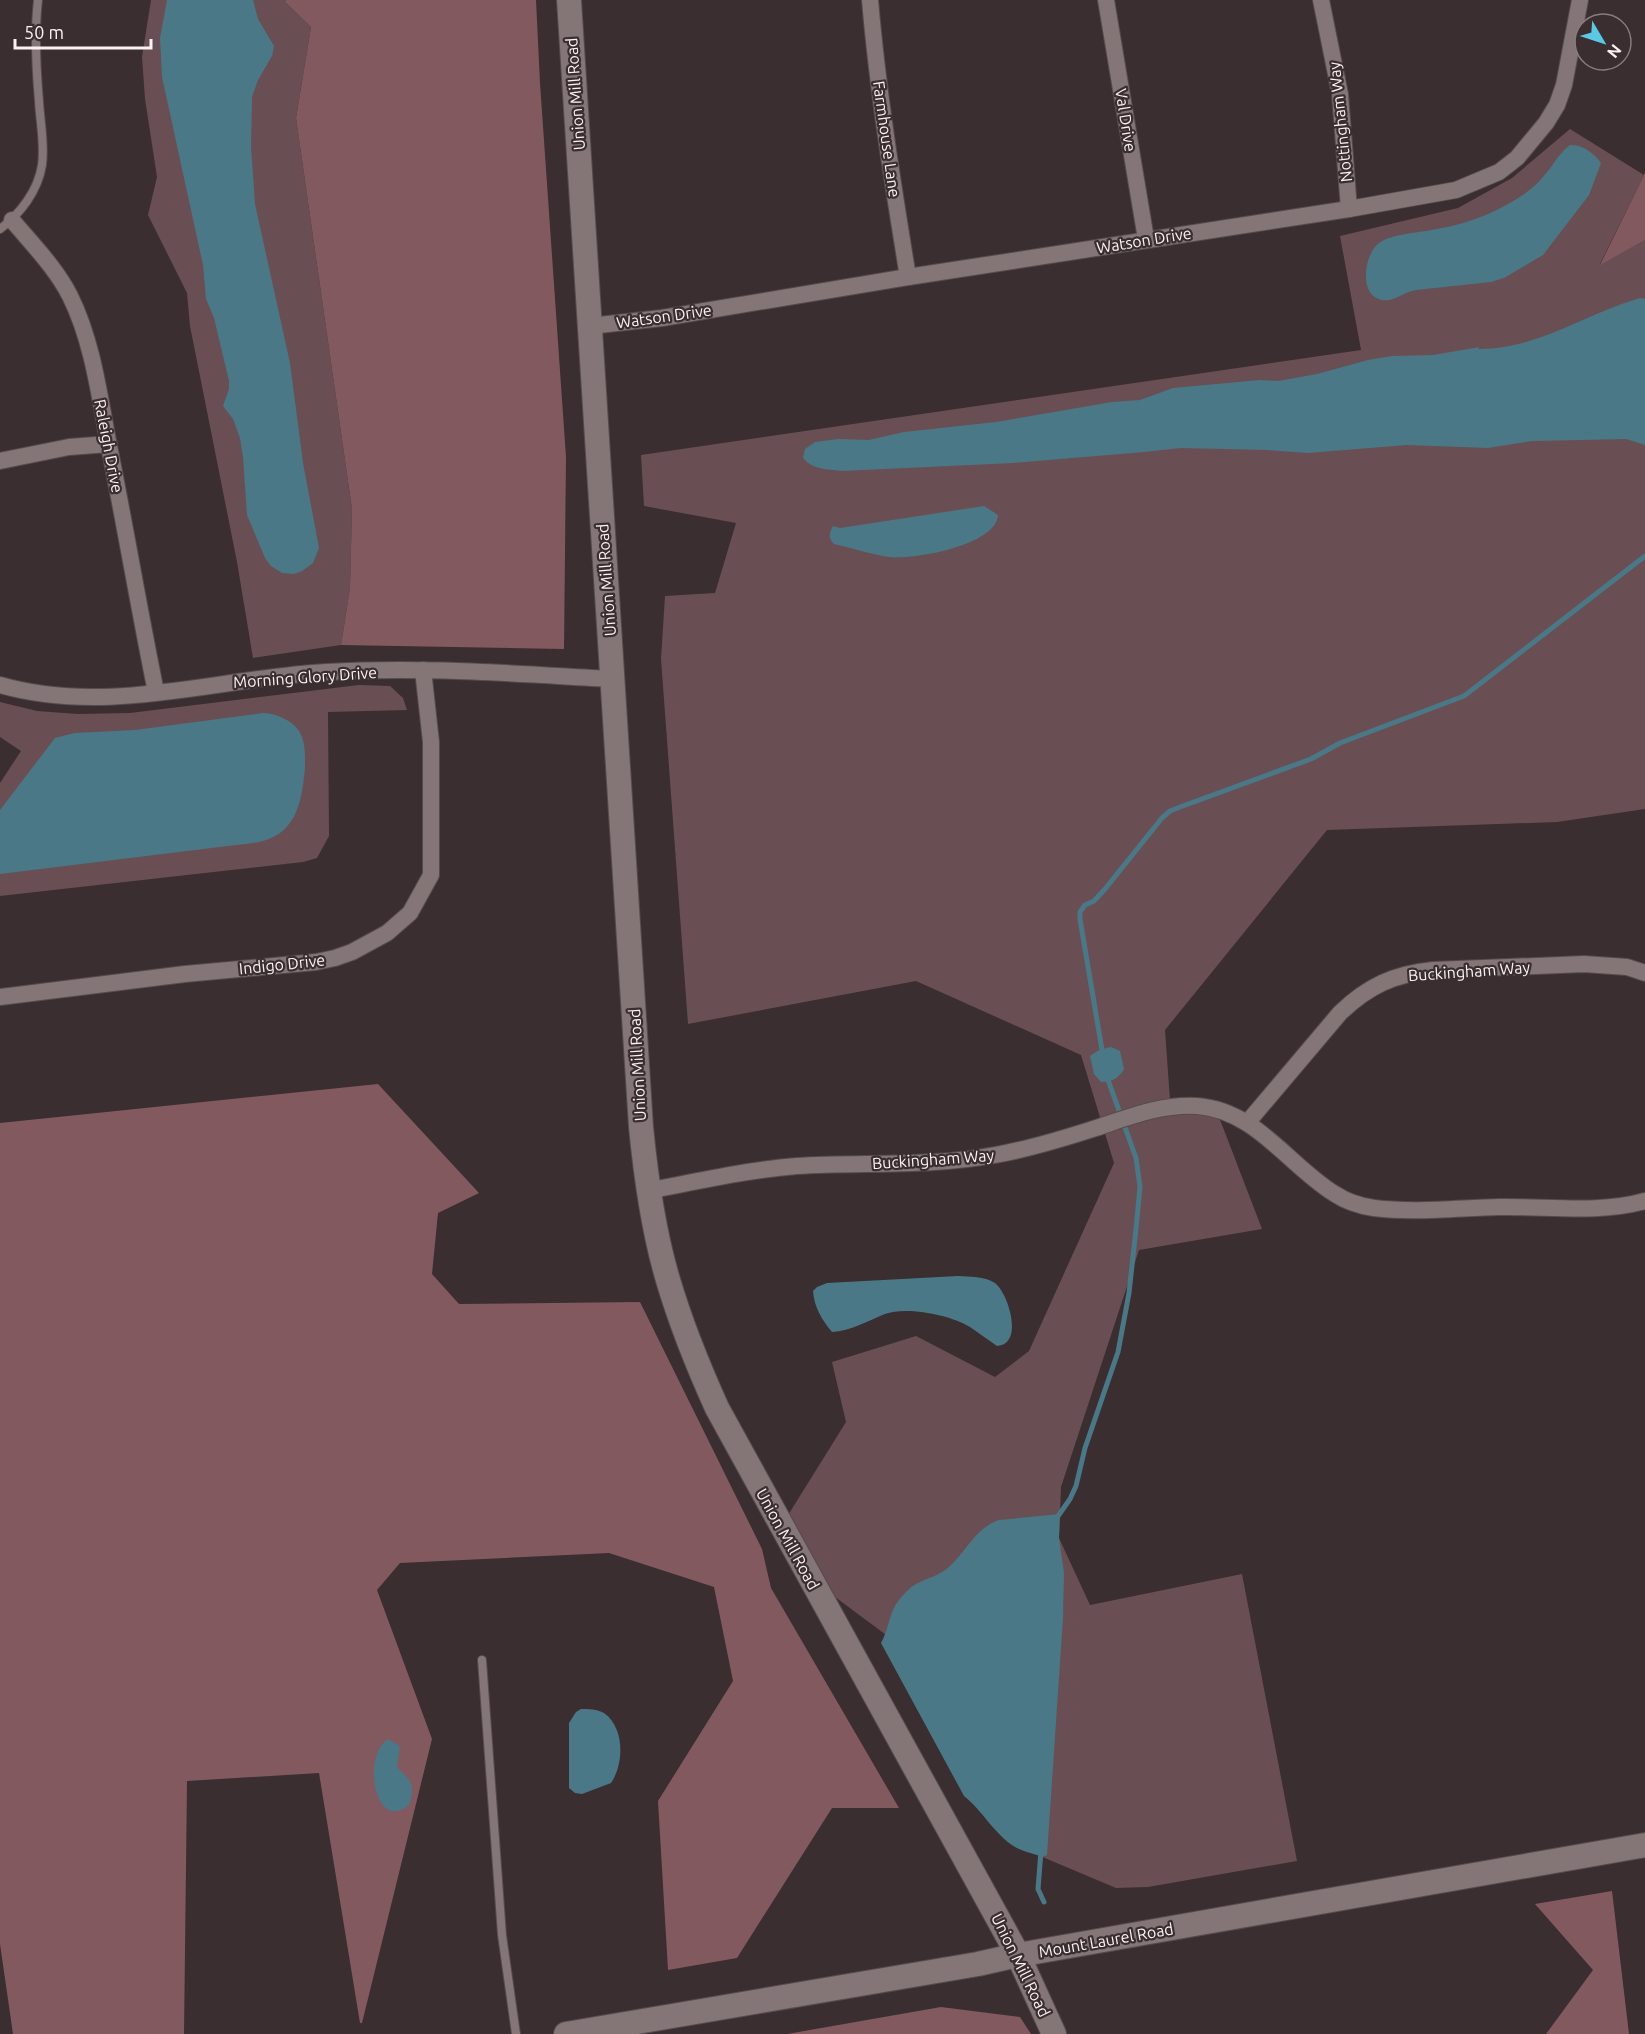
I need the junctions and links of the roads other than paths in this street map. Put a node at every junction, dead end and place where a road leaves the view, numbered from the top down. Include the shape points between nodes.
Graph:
1 (38, 0) edge
2 (569, 0) edge
3 (870, 0) edge
4 (1106, 0) edge
5 (1321, 0) edge
6 (1580, 0) edge
7 (1349, 209) junction
8 (6, 224) edge
9 (1146, 240) junction
10 (908, 277) junction
11 (590, 326) junction
12 (109, 444) junction
13 (0, 461) edge
14 (423, 670) junction
15 (613, 679) junction
16 (0, 685) edge
17 (156, 692) junction
18 (1645, 973) edge
19 (0, 997) edge
20 (1247, 1123) junction
21 (648, 1191) junction
22 (1645, 1201) edge
23 (483, 1660) dead end
24 (1645, 1845) edge
25 (1018, 1955) junction
26 (516, 2034) edge
27 (566, 2034) edge
28 (1054, 2034) edge

1 - 8 lane via 35,50 42,166 26,203
2 - 11 street, Union Mill Road
3 - 10 street, Farmhouse Lane via 888,156
4 - 9 street, Val Drive
5 - 7 street, Nottingham Way via 1340,94
6 - 7 street, Watson Drive via 1557,105 1517,158 1499,172 1456,190
7 - 9 street, Watson Drive
8 - 12 street, Raleigh Drive via 59,278 77,311
9 - 10 street, Watson Drive
10 - 11 street, Watson Drive via 662,318
11 - 15 street, Union Mill Road
12 - 13 street via 69,447
12 - 17 street, Raleigh Drive
14 - 15 street, Morning Glory Drive
14 - 17 street, Morning Glory Drive via 324,672
14 - 19 street, Indigo Drive via 431,742 430,875 410,913 387,933 335,958
15 - 21 street, Union Mill Road
16 - 17 street, Morning Glory Drive via 76,697
18 - 20 street, Buckingham Way via 1627,967 1584,964 1433,970 1391,978 1355,999 1340,1013
20 - 21 street, Buckingham Way via 1221,1110 1174,1107 993,1156 757,1170
20 - 22 street, Buckingham Way via 1335,1194 1374,1208 1575,1208
21 - 25 street, Union Mill Road via 667,1279 692,1352 717,1408
23 - 26 lane via 502,1935
24 - 25 street, Mount Laurel Road
25 - 27 street, Mount Laurel Road
25 - 28 street, Union Mill Road

